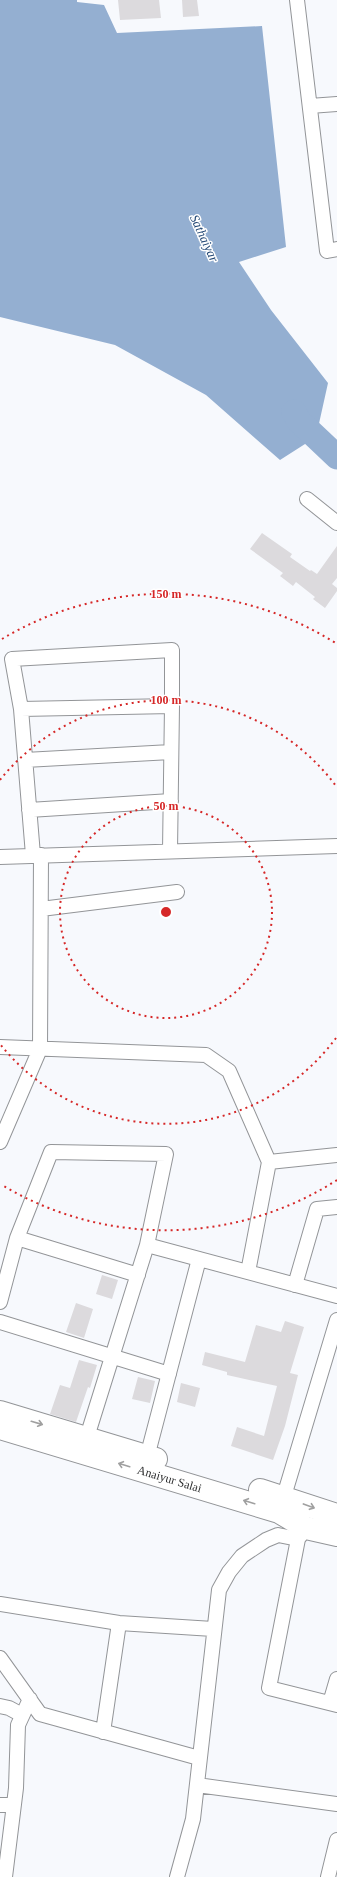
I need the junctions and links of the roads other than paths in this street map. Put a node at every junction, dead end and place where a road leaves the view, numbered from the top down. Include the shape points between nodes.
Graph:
1 (297, 0) edge
2 (337, 104) edge
3 (310, 106) junction
4 (337, 249) edge
5 (307, 499) dead end
6 (337, 523) edge
7 (6, 660) edge
8 (172, 706) junction
9 (21, 709) junction
10 (171, 752) junction
11 (25, 760) junction
12 (171, 801) junction
13 (29, 810) junction
14 (337, 846) edge
15 (170, 852) junction
16 (37, 855) junction
17 (0, 857) edge
18 (177, 892) dead end
19 (41, 909) junction
20 (0, 1048) edge
21 (40, 1049) junction
22 (0, 1142) edge
23 (337, 1155) edge
24 (269, 1162) junction
25 (337, 1207) edge
26 (17, 1238) junction
27 (147, 1245) junction
28 (199, 1259) junction
29 (248, 1272) junction
30 (138, 1275) junction
31 (295, 1285) junction
32 (337, 1296) edge
33 (0, 1302) edge
34 (337, 1320) edge
35 (0, 1322) edge
36 (113, 1357) junction
37 (169, 1374) junction
38 (0, 1412) edge
39 (0, 1428) edge
40 (87, 1437) junction
41 (147, 1456) junction
42 (282, 1504) junction
43 (337, 1514) edge
44 (302, 1534) junction
45 (337, 1535) edge
46 (0, 1604) edge
47 (119, 1623) junction
48 (213, 1629) junction
49 (0, 1658) edge
50 (337, 1679) edge
51 (30, 1699) junction
52 (333, 1704) edge
53 (0, 1706) edge
54 (22, 1715) junction
55 (103, 1732) junction
56 (199, 1758) junction
57 (197, 1785) junction
58 (337, 1804) edge
59 (7, 1805) edge
60 (337, 1840) edge
61 (5, 1877) edge
62 (177, 1877) edge
63 (328, 1877) edge

1 - 3 street
2 - 3 street
3 - 4 street via 327,251
5 - 6 street
7 - 8 street via 172,650
7 - 9 street
8 - 9 street
8 - 10 street
9 - 11 street
10 - 11 street
10 - 12 street
11 - 13 street
12 - 13 street
12 - 15 street
13 - 16 street
14 - 15 street
15 - 16 street
16 - 17 street
16 - 19 street
18 - 19 street
19 - 21 street
20 - 21 street
21 - 22 street
21 - 24 street via 206,1055 228,1071
23 - 24 street
24 - 29 street
25 - 31 street via 316,1209
26 - 27 street via 51,1152 166,1154
26 - 30 street
26 - 33 street
27 - 28 street
27 - 30 street
28 - 29 street
28 - 37 street
29 - 31 street
30 - 36 street
31 - 32 street
34 - 42 street
35 - 36 street
36 - 37 street
36 - 40 street
37 - 41 street
38 -> 40 main road, Anaiyur Salai
42 -> 39 main road, Anaiyur Salai
40 - 41 main road, Anaiyur Salai
41 - 42 main road, Anaiyur Salai
42 -> 43 main road, Anaiyur Salai
42 - 44 main road, Anaiyur Salai
44 - 45 main road, Anaiyur Salai
44 - 48 street via 266,1540 242,1556 218,1590
44 - 52 street via 268,1688
46 - 47 street
47 - 48 street
47 - 55 street
48 - 56 street
49 - 51 street
50 - 52 street
51 - 54 street
51 - 55 street via 40,1714
53 - 54 street
54 - 59 street via 18,1725
55 - 56 street
56 - 57 street
57 - 58 street
57 - 62 street via 193,1819
59 - 61 street
60 - 63 street

